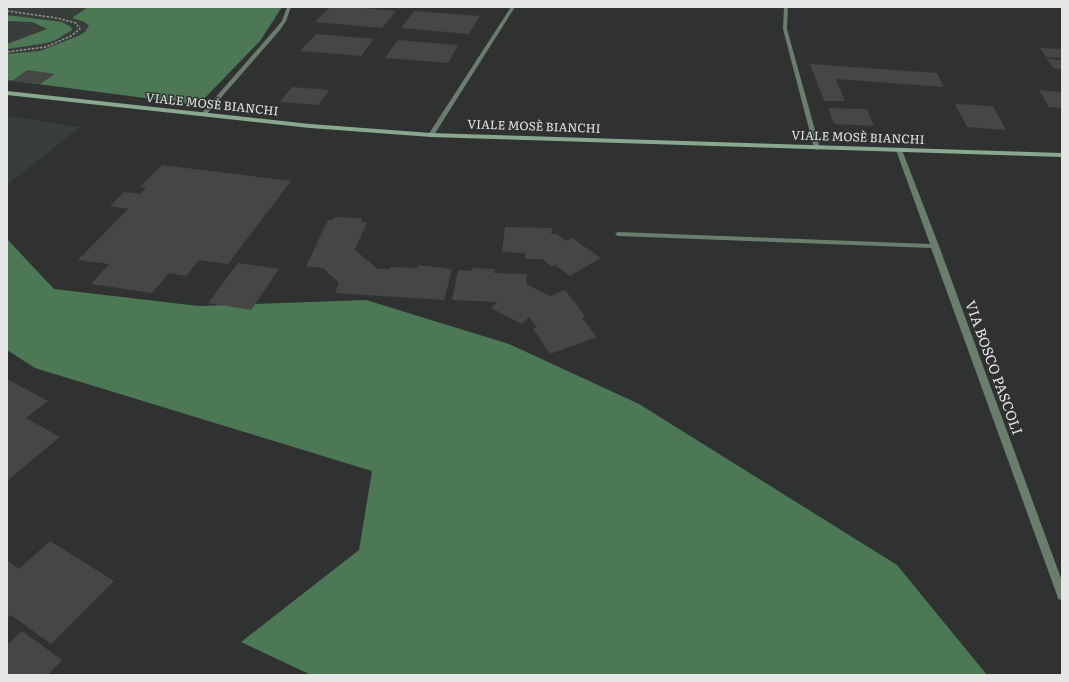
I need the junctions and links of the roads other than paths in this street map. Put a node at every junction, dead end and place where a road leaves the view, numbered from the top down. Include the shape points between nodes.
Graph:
1 (289, 7) edge
2 (513, 7) edge
3 (786, 7) edge
4 (7, 93) edge
5 (203, 116) junction
6 (431, 134) junction
7 (817, 148) junction
8 (899, 150) junction
9 (1062, 155) edge
10 (618, 234) dead end
11 (934, 246) junction
12 (1062, 595) edge

1 - 5 street via 278,29
2 - 6 street
3 - 7 street via 785,29
4 - 5 main road, VIALE MOSÈ BIANCHI
5 - 6 main road, VIALE MOSÈ BIANCHI
6 - 7 main road, VIALE MOSÈ BIANCHI
7 - 8 main road, VIALE MOSÈ BIANCHI
8 - 9 main road, VIALE MOSÈ BIANCHI
8 - 11 street, VIA BOSCO PASCOLI
10 - 11 street
11 - 12 street, VIA BOSCO PASCOLI

